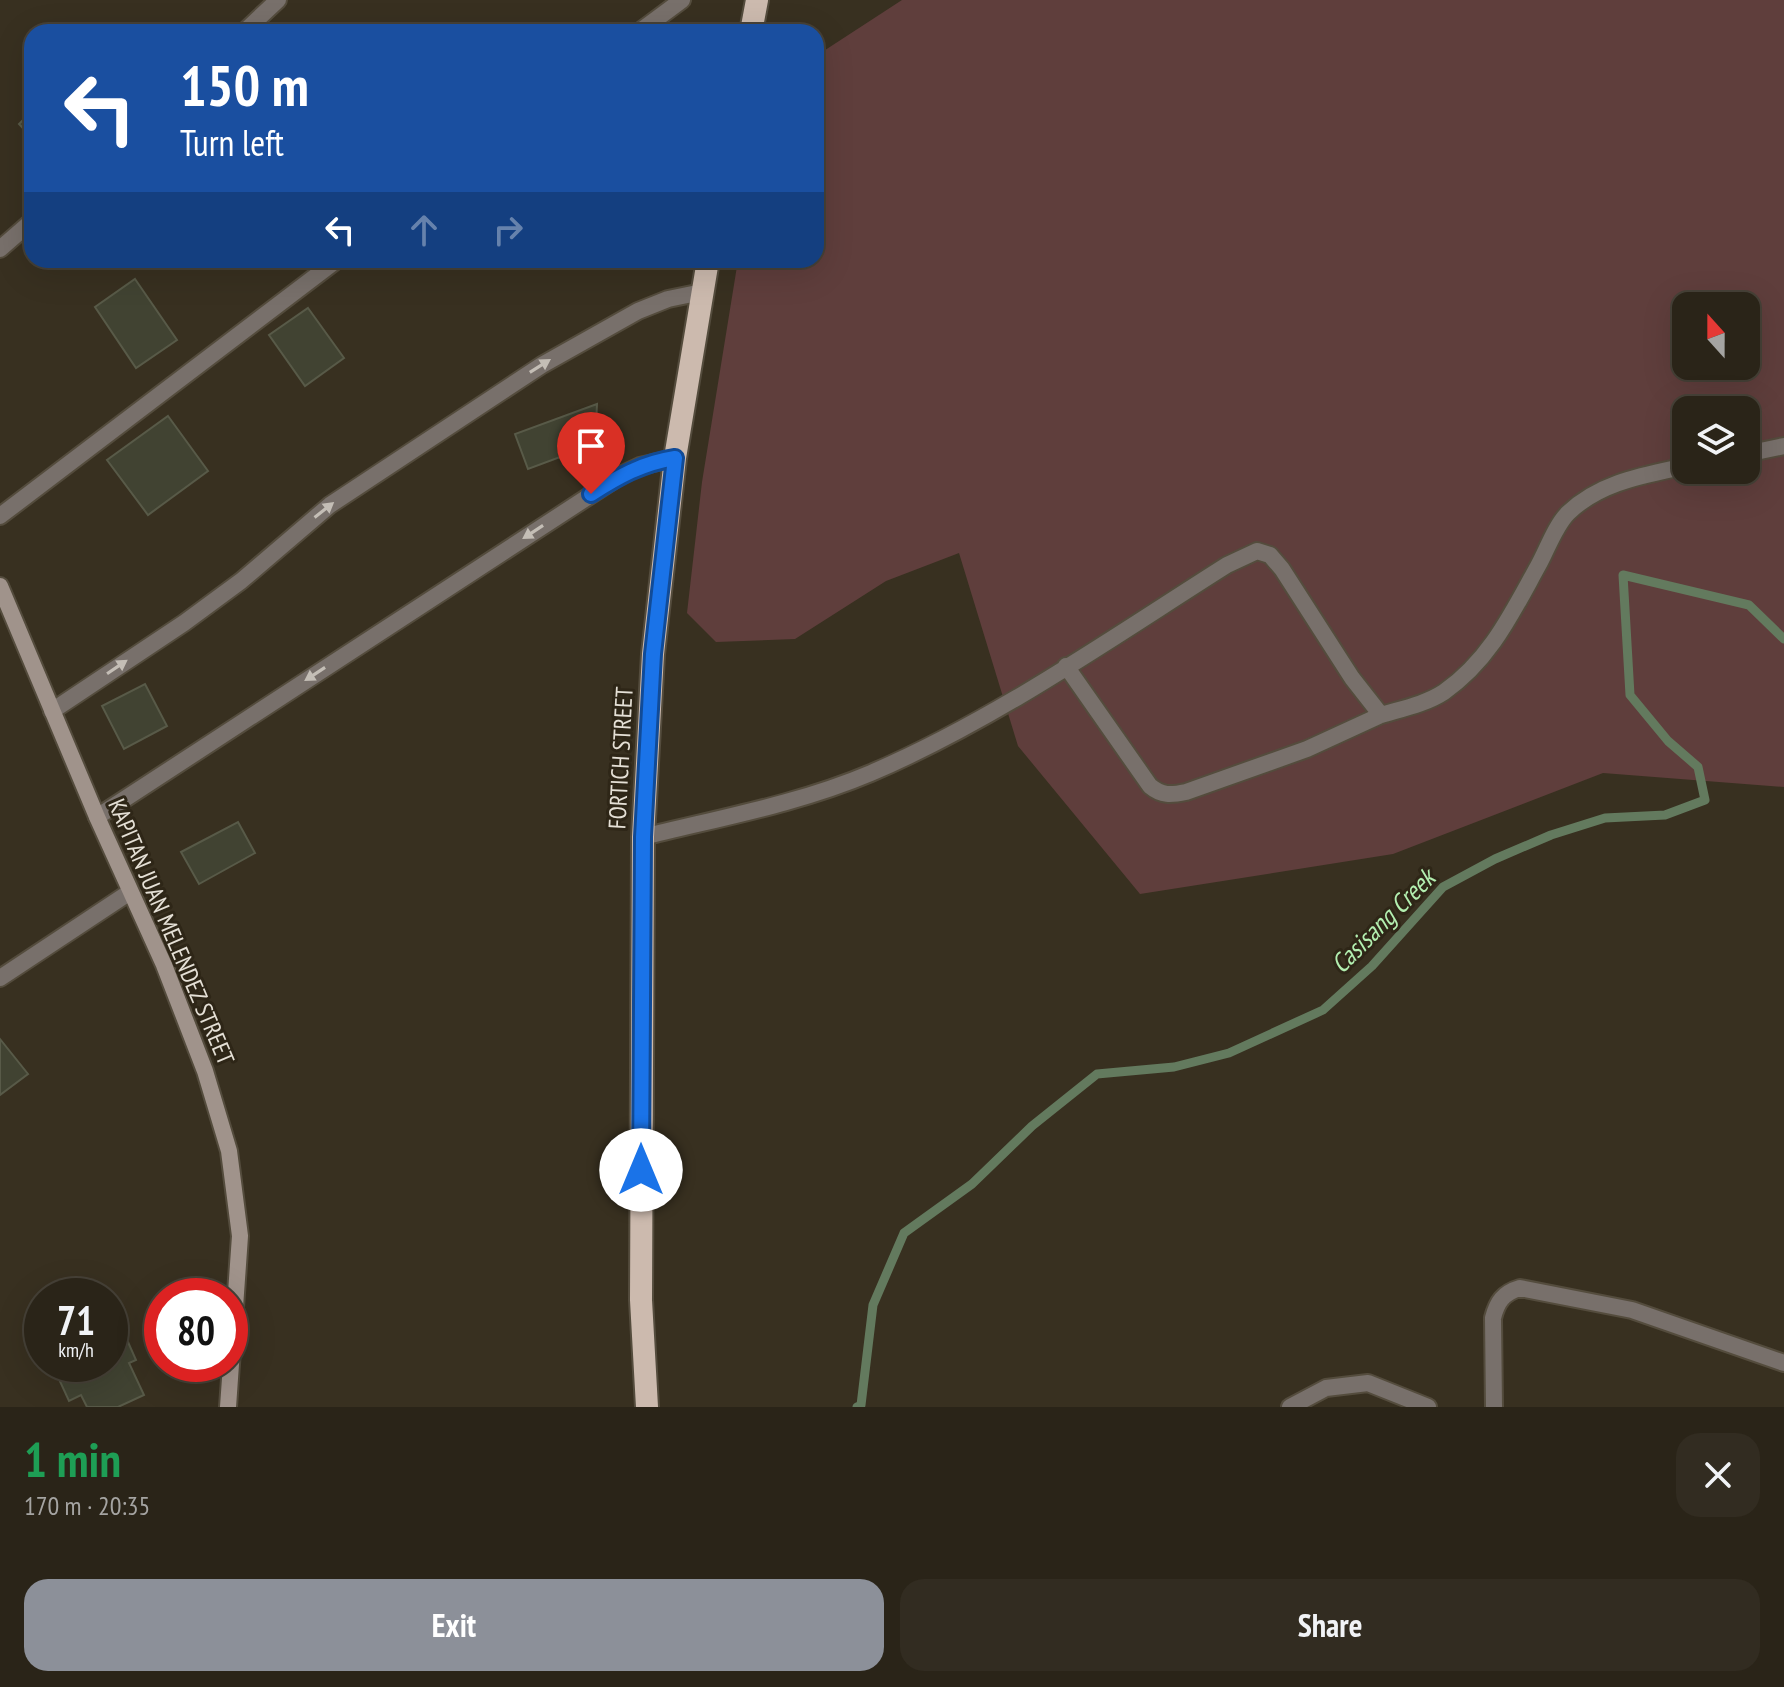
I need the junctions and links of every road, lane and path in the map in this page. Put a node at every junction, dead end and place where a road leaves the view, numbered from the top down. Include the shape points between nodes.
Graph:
1 (278, 0) edge
2 (682, 0) edge
3 (757, 0) edge
4 (252, 24) edge
5 (650, 24) edge
6 (752, 24) edge
7 (24, 228) edge
8 (0, 249) edge
9 (326, 268) edge
10 (706, 268) edge
11 (702, 292) junction
12 (1784, 446) edge
13 (1760, 451) edge
14 (675, 458) junction
15 (1672, 469) edge
16 (0, 516) edge
17 (0, 586) edge
18 (1066, 666) junction
19 (52, 711) junction
20 (1381, 715) junction
21 (97, 817) junction
22 (643, 837) junction
23 (130, 892) junction
24 (0, 978) edge
25 (1784, 1363) edge
26 (228, 1407) edge
27 (647, 1407) edge
28 (1290, 1407) edge
29 (1428, 1407) edge
30 (1494, 1407) edge

1 - 4 street
2 - 5 street
3 - 6 highway
7 - 8 street
9 - 16 street
10 - 11 highway, FORTICH STREET
11 - 14 highway, FORTICH STREET
19 -> 11 street via 241,581 330,505 542,365 638,311
12 - 13 street
14 -> 21 street via 623,474
14 - 22 highway, FORTICH STREET via 653,654
15 - 20 street via 1597,492 1566,514 1496,642 1442,693
17 - 19 main road, KAPITAN JUAN MELENDEZ STREET
18 - 20 street via 1150,786 1169,795 1307,749
18 - 20 street via 1257,551 1270,555 1282,569
18 - 22 street via 948,738 869,774 815,794
19 - 21 main road, KAPITAN JUAN MELENDEZ STREET
21 - 23 main road, KAPITAN JUAN MELENDEZ STREET
22 - 27 highway, FORTICH STREET via 641,1300
23 - 24 street
23 - 26 main road, KAPITAN JUAN MELENDEZ STREET via 205,1071 229,1151 240,1236
25 - 30 street via 1632,1310 1520,1288 1504,1295 1493,1318
28 - 29 street via 1326,1388 1368,1383

